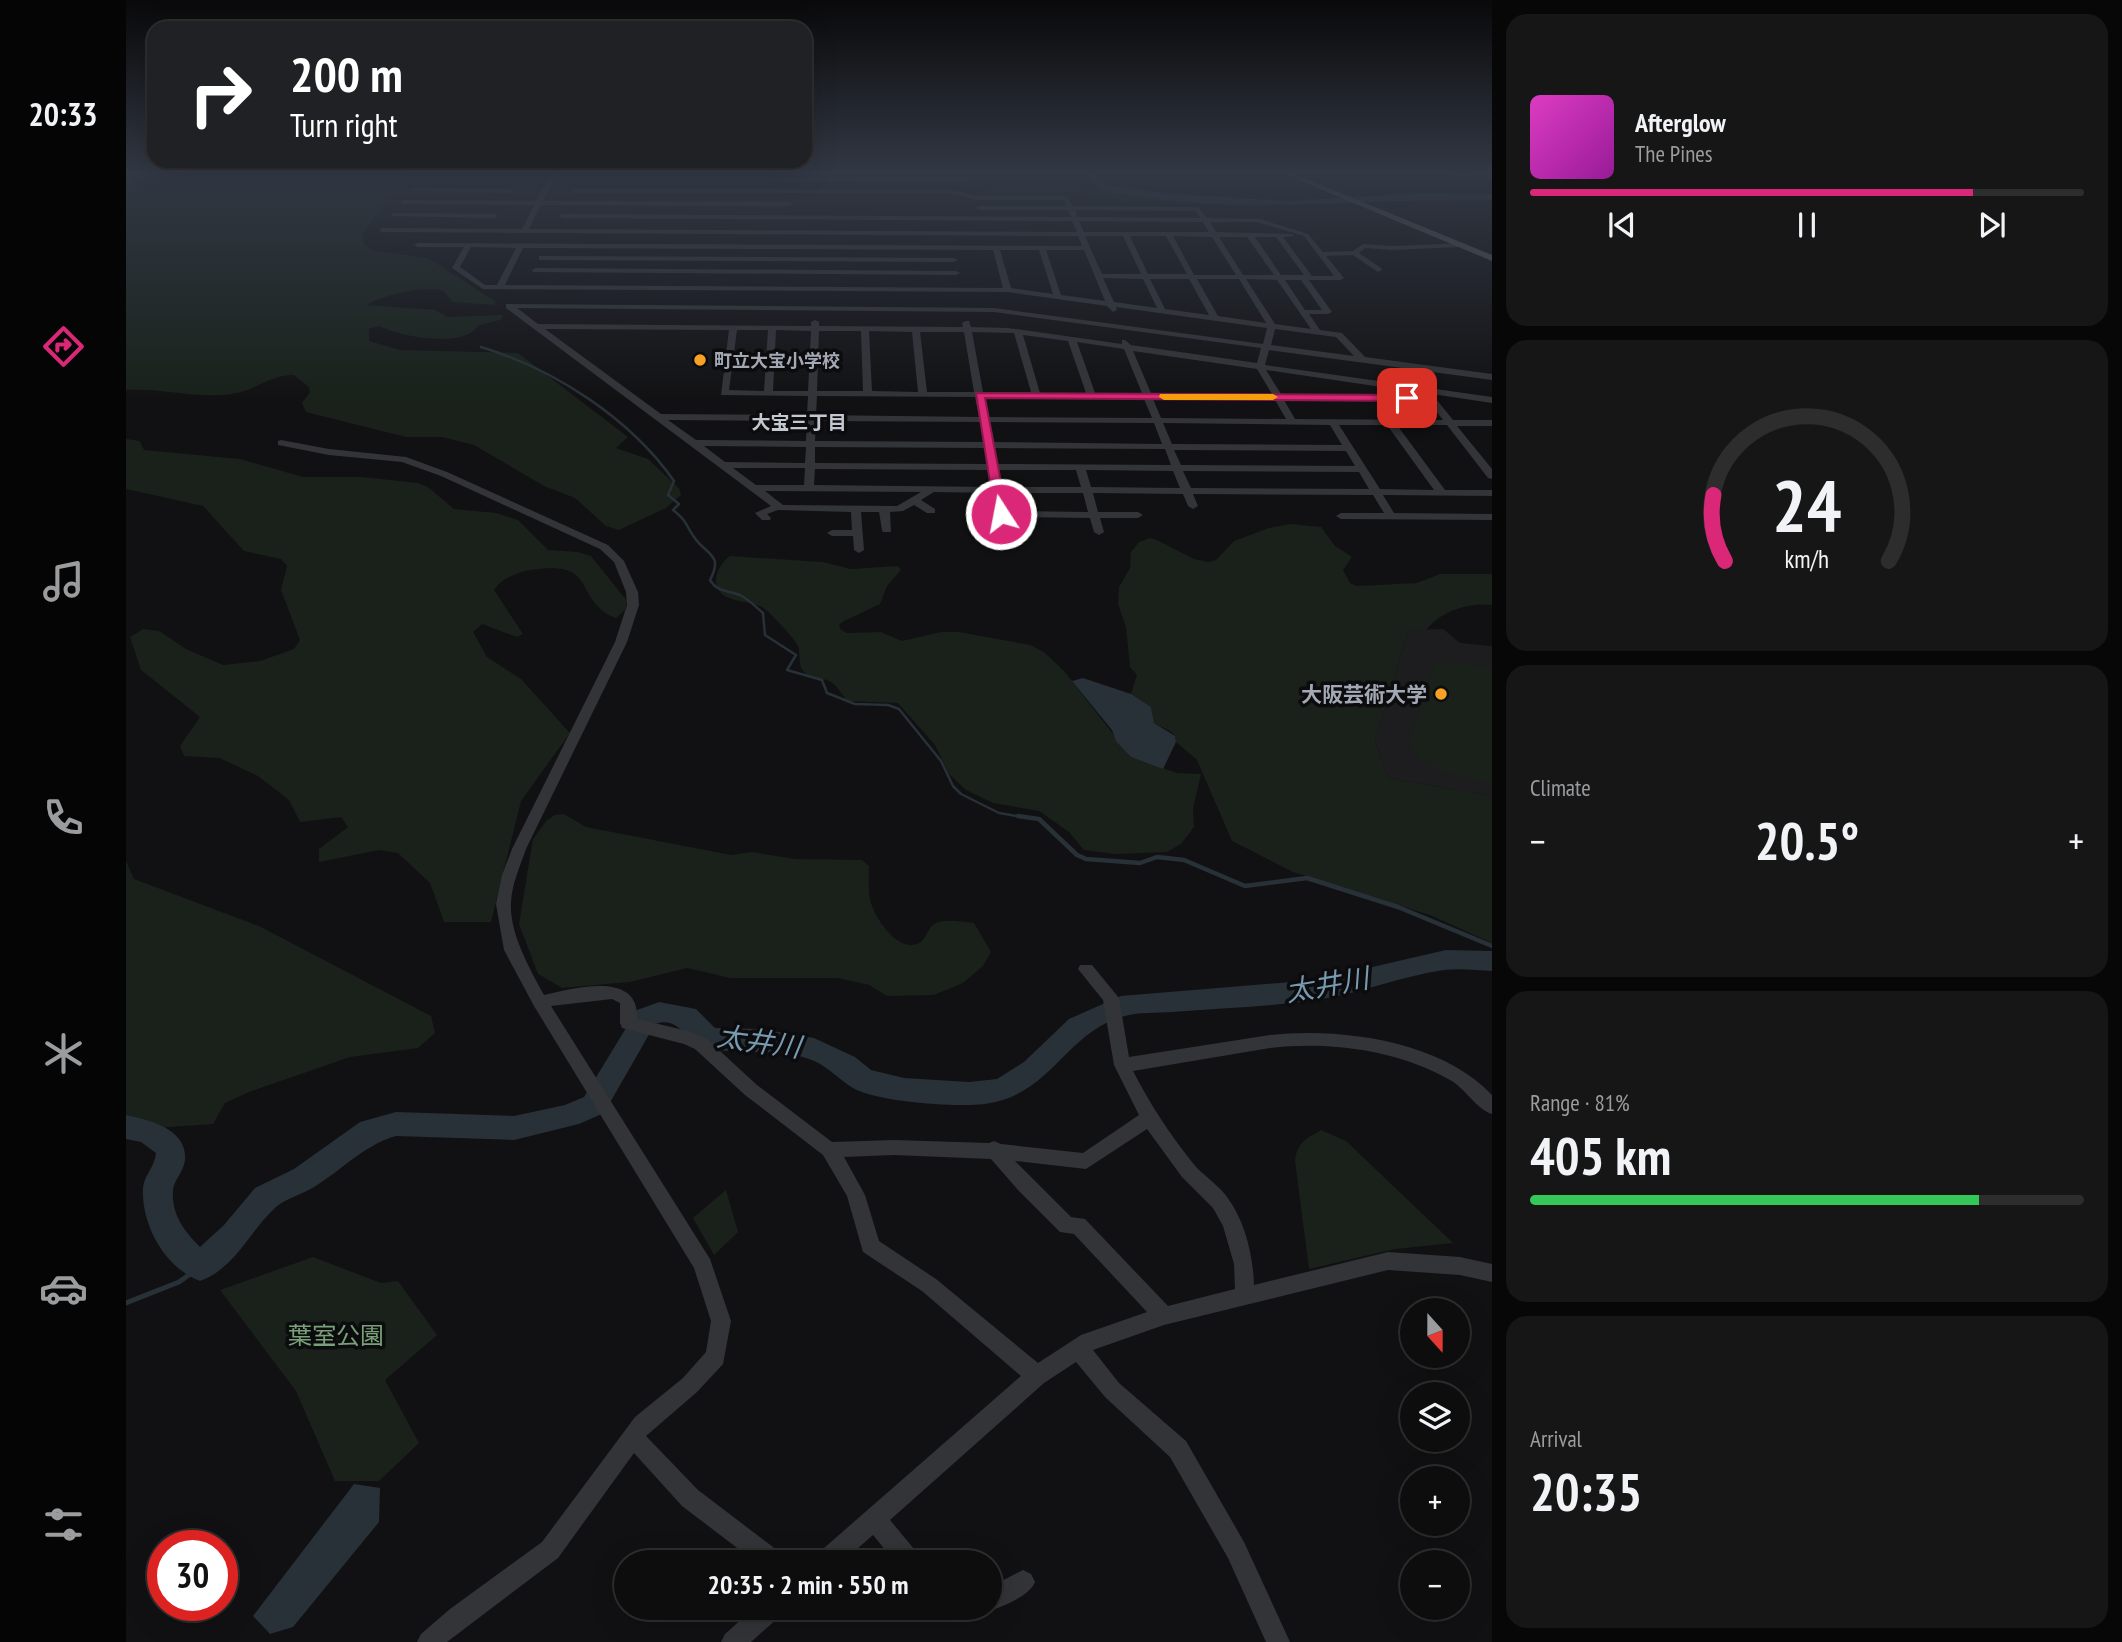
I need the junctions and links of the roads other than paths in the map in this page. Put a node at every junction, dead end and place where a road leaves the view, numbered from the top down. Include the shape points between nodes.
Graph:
1 (818, 247) edge
2 (951, 247) edge
3 (468, 248) edge
4 (520, 248) edge
5 (547, 248) edge
6 (682, 248) edge
7 (979, 248) edge
8 (996, 248) junction
9 (1042, 248) junction
10 (1087, 248) joint
11 (1132, 248) edge
12 (1176, 248) edge
13 (1223, 248) edge
14 (1258, 248) edge
15 (1286, 248) edge
16 (1317, 248) edge
17 (1361, 248) edge
18 (1466, 248) edge
19 (1355, 253) junction
20 (1322, 254) junction
21 (542, 258) junction
22 (680, 258) junction
23 (1492, 258) edge
24 (817, 259) junction
25 (954, 260) junction
26 (536, 270) junction
27 (1378, 270) dead end
28 (676, 271) junction
29 (817, 272) junction
30 (956, 273) junction
31 (1099, 276) junction
32 (1146, 276) junction
33 (1192, 277) junction
34 (1242, 277) junction
35 (1278, 277) junction
36 (1306, 277) junction
37 (500, 287) junction
38 (528, 287) junction
39 (672, 288) junction
40 (816, 289) junction
41 (960, 290) junction
42 (1008, 290) junction
43 (1058, 296) junction
44 (1110, 304) junction
45 (667, 307) junction
46 (815, 308) junction
47 (963, 309) junction
48 (1162, 311) junction
49 (1303, 312) junction
50 (1215, 318) junction
51 (1118, 325) junction
52 (537, 326) junction
53 (1272, 326) junction
54 (661, 327) junction
55 (733, 328) junction
56 (772, 328) junction
57 (814, 328) junction
58 (865, 329) junction
59 (916, 329) junction
60 (967, 329) junction
61 (1018, 332) junction
62 (1317, 332) junction
63 (1072, 340) junction
64 (1267, 345) junction
65 (1127, 348) junction
66 (1360, 358) junction
67 (1260, 367) junction
68 (1465, 373) junction
69 (1320, 375) junction
70 (1492, 377) edge
71 (1472, 382) dead end
72 (1480, 390) dead end
73 (768, 394) junction
74 (811, 394) junction
75 (868, 394) junction
76 (1428, 394) junction
77 (923, 395) junction
78 (979, 395) junction
79 (1036, 396) junction
80 (1092, 396) junction
81 (1147, 397) junction
82 (1279, 397) junction
83 (1336, 398) junction
84 (1490, 401) edge
85 (658, 417) junction
86 (811, 418) junction
87 (984, 419) junction
88 (1157, 421) junction
89 (1292, 421) junction
90 (1332, 422) junction
91 (1390, 422) junction
92 (1450, 422) junction
93 (1492, 423) edge
94 (281, 443) dead end
95 (692, 443) junction
96 (811, 444) junction
97 (988, 445) junction
98 (1168, 446) junction
99 (1348, 448) junction
100 (721, 465) junction
101 (810, 466) junction
102 (992, 467) junction
103 (1080, 467) junction
104 (1176, 468) junction
105 (1362, 469) junction
106 (1492, 476) edge
107 (752, 488) junction
108 (809, 488) junction
109 (932, 489) junction
110 (996, 489) junction
111 (1087, 490) junction
112 (1185, 491) junction
113 (1376, 492) junction
114 (1442, 493) junction
115 (1492, 493) edge
116 (914, 500) junction
117 (1193, 506) dead end
118 (778, 507) junction
119 (856, 508) junction
120 (884, 509) junction
121 (931, 511) dead end
122 (1052, 514) junction
123 (1094, 514) junction
124 (1138, 515) dead end
125 (1341, 516) dead end
126 (1391, 516) junction
127 (1492, 517) edge
128 (766, 518) dead end
129 (1056, 528) dead end
130 (887, 530) dead end
131 (1099, 531) dead end
132 (832, 533) dead end
133 (858, 533) junction
134 (859, 550) dead end
135 (1086, 969) dead end
136 (540, 1002) junction
137 (1122, 1065) junction
138 (1492, 1107) edge
139 (1149, 1118) junction
140 (993, 1149) junction
141 (829, 1150) junction
142 (1492, 1273) edge
143 (1245, 1295) junction
144 (1164, 1316) junction
145 (1078, 1348) junction
146 (1037, 1376) junction
147 (633, 1437) junction
148 (874, 1519) junction
149 (758, 1550) edge
150 (839, 1550) edge
151 (900, 1550) edge
152 (1023, 1582) dead end
153 (1002, 1593) edge
154 (758, 1620) edge
155 (429, 1642) edge
156 (733, 1642) edge
157 (1278, 1642) edge

1 - 24 street
2 - 25 street
3 - 37 street via 456,268 483,287
4 - 37 street
5 - 21 street
6 - 22 street
7 - 8 street
8 - 9 street
8 - 42 street
9 - 10 street
9 - 43 street
10 - 31 street
11 - 32 street
12 - 33 street
13 - 34 street
14 - 35 street
15 - 36 street
16 - 20 street
17 - 19 street
18 - 23 main road
19 - 20 street
19 - 27 street
20 - 36 street via 1340,278
21 - 22 street
21 - 26 street
22 - 24 street
22 - 28 street
24 - 25 street
24 - 29 street
25 - 30 street
26 - 28 street
26 - 38 street
28 - 29 street
28 - 39 street
29 - 30 street
29 - 40 street
30 - 41 street
31 - 32 street
31 - 44 street
32 - 33 street
32 - 48 street
33 - 34 street
33 - 50 street
34 - 35 street
34 - 53 street
35 - 36 street
35 - 49 street
36 - 49 street via 1328,312
37 - 38 street
38 - 39 street
39 - 40 street
39 - 45 street
40 - 41 street
40 - 46 street
41 - 42 street
41 - 47 street
42 - 43 street
43 - 44 street
44 - 48 street
44 - 51 street
45 - 46 street
45 - 52 street via 509,306
45 - 54 street
46 - 47 street
46 - 57 street
47 - 51 street
47 - 60 street
48 - 50 street
49 - 62 street
50 - 53 street
51 - 64 street
51 - 65 street
52 - 54 street
52 - 85 street
53 - 62 street
53 - 64 street
54 - 55 street
55 - 56 street
55 - 73 street via 724,393
56 - 57 street
56 - 73 street
57 - 58 street
57 - 74 street
58 - 59 street
58 - 75 street
59 - 60 street
59 - 77 street
60 - 61 street
60 - 78 street
61 - 63 street
61 - 79 street
62 - 66 street via 1339,335
63 - 65 street
63 - 80 street
64 - 66 street
64 - 67 street
65 - 67 street
65 - 81 street
66 - 68 street
67 - 69 street
67 - 82 street
68 - 70 street
68 - 71 street
69 - 76 street
69 - 83 street
72 - 84 street
73 - 74 street
74 - 75 street
74 - 86 street
75 - 77 street
76 - 83 street
76 - 84 street
76 - 92 street
77 - 78 street
78 - 79 street
78 - 87 street
79 - 80 street
80 - 81 street
81 - 82 street
81 - 88 street
82 - 83 street
82 - 89 street
85 - 86 street
85 - 95 street
86 - 87 street
86 - 96 street
87 - 88 street
87 - 97 street
88 - 89 street
88 - 98 street
89 - 90 street
90 - 91 street
90 - 99 street
91 - 92 street
91 - 114 street
92 - 93 street
92 - 106 street
94 - 136 street via 404,459 584,536 604,547 623,569 633,605 621,642 519,849 503,904 512,950
95 - 96 street
95 - 100 street
96 - 97 street
96 - 101 street
97 - 98 street
97 - 102 street
98 - 99 street
98 - 104 street
99 - 105 street
100 - 101 street
100 - 107 street
101 - 102 street
101 - 108 street
102 - 103 street
102 - 110 street
103 - 104 street
103 - 111 street
104 - 105 street
104 - 112 street
105 - 113 street
107 - 108 street
107 - 118 street
108 - 109 street
109 - 110 street
109 - 116 street
110 - 111 street
110 - 122 street via 1002,516
111 - 112 street
111 - 123 street
112 - 113 street
112 - 117 street
113 - 114 street
113 - 126 street
114 - 115 street
116 - 120 street via 899,509
116 - 121 street
118 - 119 street
118 - 128 street via 760,513
119 - 120 street
119 - 133 street
120 - 130 street
122 - 123 street
122 - 129 street
123 - 124 street
123 - 131 street
125 - 126 street
126 - 127 street
132 - 133 street
133 - 134 street
135 - 137 street via 1111,998
136 - 141 street via 557,996 617,992 631,1010 628,1023 701,1044 751,1090
136 - 147 street via 703,1265 722,1321 716,1357
137 - 138 street via 1291,1039 1323,1039 1373,1046 1444,1068 1463,1078
137 - 139 street
139 - 140 street via 1086,1161
139 - 143 street via 1188,1171 1220,1202 1232,1224 1244,1264
140 - 141 street via 879,1146
140 - 144 street via 1067,1226 1077,1225
141 - 146 street via 866,1217 870,1246 929,1285
142 - 143 street via 1388,1261
143 - 144 street
144 - 145 street
145 - 146 street
145 - 157 street via 1112,1390 1178,1449 1236,1550
146 - 148 street
147 - 149 street via 690,1498
147 - 155 street via 550,1550
148 - 150 street
148 - 151 street
152 - 153 street
154 - 156 street

